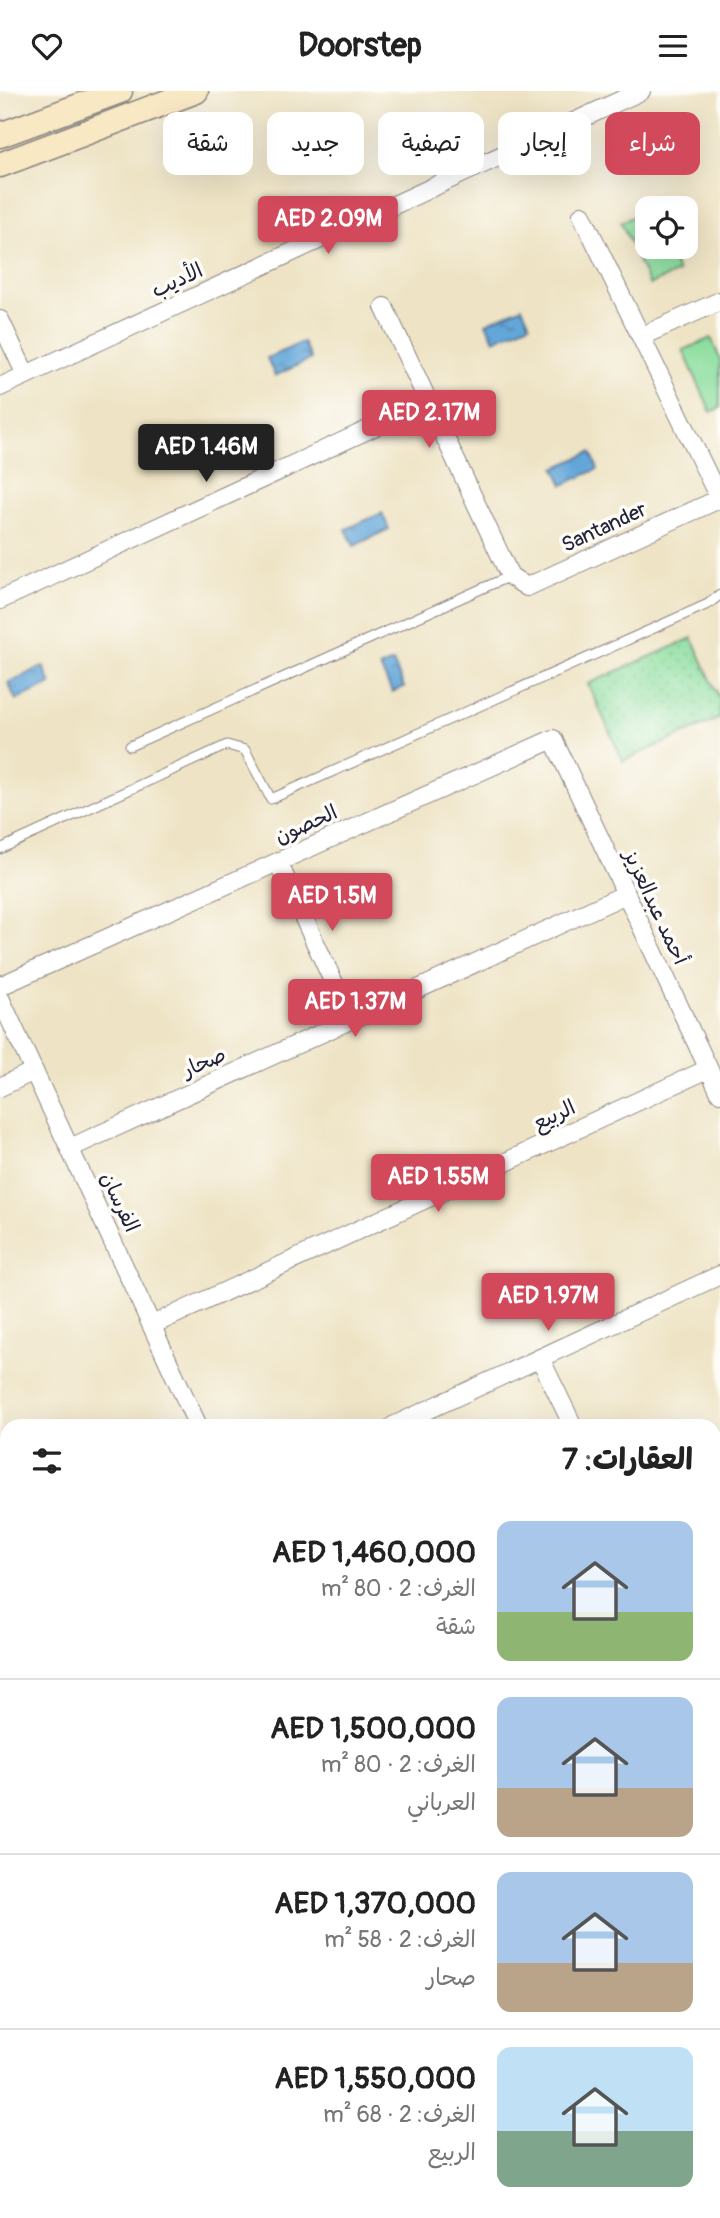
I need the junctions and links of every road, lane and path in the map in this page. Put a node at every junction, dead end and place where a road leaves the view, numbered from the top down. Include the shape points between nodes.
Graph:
1 (120, 91) edge
2 (196, 91) edge
3 (641, 91) edge
4 (0, 135) edge
5 (0, 165) edge
6 (582, 215) dead end
7 (720, 301) edge
8 (384, 307) dead end
9 (0, 320) edge
10 (642, 336) junction
11 (26, 375) junction
12 (0, 387) edge
13 (428, 403) junction
14 (720, 499) edge
15 (510, 576) junction
16 (720, 595) edge
17 (0, 600) edge
18 (553, 739) joint
19 (130, 746) dead end
20 (0, 849) edge
21 (278, 862) junction
22 (624, 895) junction
23 (0, 986) edge
24 (0, 997) edge
25 (351, 1020) junction
26 (708, 1069) junction
27 (34, 1071) junction
28 (0, 1087) edge
29 (720, 1093) edge
30 (70, 1148) junction
31 (720, 1275) edge
32 (152, 1325) junction
33 (540, 1358) junction
34 (195, 1419) edge
35 (408, 1419) edge
36 (570, 1419) edge

1 - 4 street
2 - 5 street
3 - 11 street, الأديب
6 - 10 street
7 - 10 street
8 - 13 street
9 - 11 street
10 - 14 street
11 - 12 street, الأديب
13 - 15 street
13 - 17 street
14 - 15 street, Santander via 527,587
15 - 19 lane
16 - 20 lane via 271,799 245,750 227,745
18 - 21 street, الحصون
18 - 22 street, أحمد عبدالعزيز
21 - 23 street, الحصون
21 - 25 street
22 - 25 street, صحار
22 - 26 street, أحمد عبدالعزيز
24 - 27 street, الفرسان
25 - 30 street, صحار
26 - 29 street, أحمد عبدالعزيز
26 - 32 street, الربيع
27 - 28 street
27 - 30 street, الفرسان
30 - 32 street, الفرسان
31 - 33 street
32 - 34 street, الفرسان
33 - 35 street
33 - 36 street

